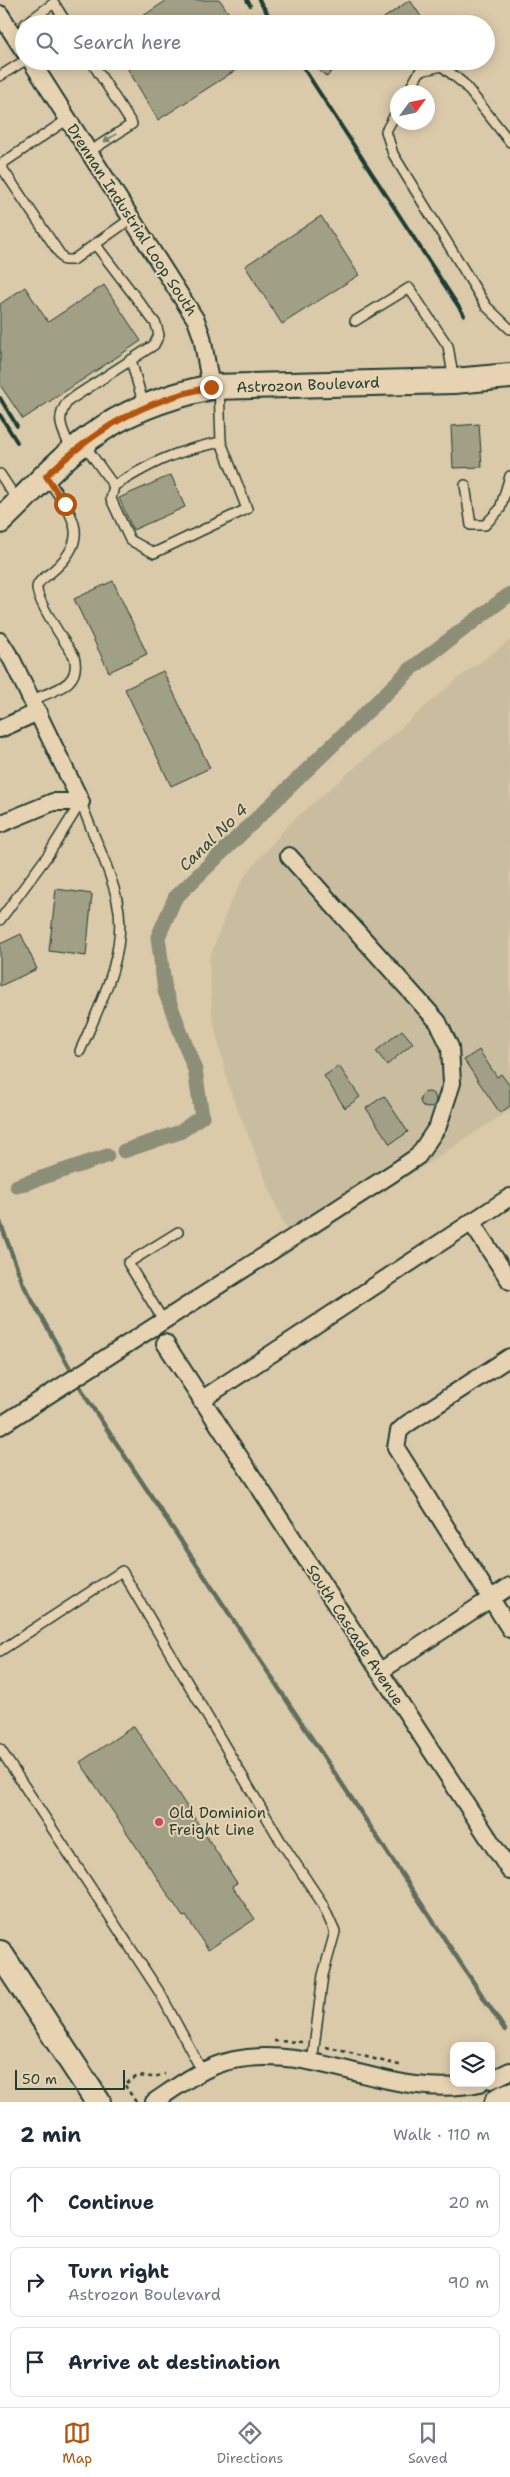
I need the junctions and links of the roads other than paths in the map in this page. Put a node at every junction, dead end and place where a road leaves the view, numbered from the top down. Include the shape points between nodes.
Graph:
1 (57, 2) edge
2 (0, 14) edge
3 (38, 15) edge
4 (63, 15) edge
5 (15, 24) edge
6 (15, 67) edge
7 (37, 70) edge
8 (97, 70) edge
9 (424, 70) edge
10 (447, 70) edge
11 (0, 76) edge
12 (412, 85) edge
13 (68, 119) junction
14 (390, 124) edge
15 (510, 142) edge
16 (89, 152) junction
17 (0, 165) edge
18 (132, 218) junction
19 (95, 244) junction
20 (355, 321) dead end
21 (510, 329) edge
22 (131, 360) junction
23 (510, 372) edge
24 (510, 376) edge
25 (454, 381) junction
26 (215, 387) junction
27 (144, 408) junction
28 (221, 442) junction
29 (78, 447) junction
30 (0, 474) edge
31 (46, 476) junction
32 (510, 476) edge
33 (465, 485) dead end
34 (114, 486) junction
35 (19, 503) junction
36 (0, 521) edge
37 (0, 640) edge
38 (35, 706) junction
39 (0, 729) edge
40 (81, 802) junction
41 (0, 824) edge
42 (289, 856) dead end
43 (0, 920) edge
44 (80, 1051) dead end
45 (510, 1196) edge
46 (471, 1222) junction
47 (178, 1232) dead end
48 (510, 1281) edge
49 (163, 1320) junction
50 (165, 1344) dead end
51 (510, 1357) edge
52 (201, 1400) junction
53 (0, 1426) edge
54 (510, 1586) edge
55 (490, 1598) junction
56 (510, 1629) edge
57 (0, 1651) edge
58 (379, 1672) junction
59 (0, 1749) edge
60 (510, 1871) edge
61 (0, 1953) edge
62 (312, 2064) junction
63 (202, 2071) junction
64 (510, 2071) edge
65 (495, 2078) edge
66 (464, 2087) edge
67 (510, 2097) edge
68 (98, 2102) edge
69 (154, 2102) edge
70 (499, 2102) edge

1 - 3 lane
1 - 4 lane
2 - 5 street
6 - 11 lane
7 - 13 street, Drennan Industrial Loop South
8 -> 16 lane via 132,124
9 - 12 lane via 420,71
10 - 15 lane via 464,84
13 - 16 street, Drennan Industrial Loop South
13 - 17 lane
14 - 21 lane via 386,131 392,154 486,306
16 - 18 street, Drennan Industrial Loop South
17 - 19 lane via 64,260 73,260
18 - 19 lane
18 - 26 street, Drennan Industrial Loop South via 196,320
19 - 22 lane via 156,324 159,335 154,345
20 - 25 lane via 409,288 448,346
22 - 27 lane
22 - 29 lane via 68,401 60,412 60,422
23 - 24 lane
24 - 25 main road, Astrozon Boulevard
25 - 26 main road, Astrozon Boulevard
26 - 27 main road, Astrozon Boulevard via 181,393
26 - 28 lane
27 - 29 main road, Astrozon Boulevard
28 - 34 lane via 190,448 154,461
28 - 34 lane via 247,509 154,553 130,540 111,499
29 - 31 main road, Astrozon Boulevard
29 - 34 lane
30 - 35 lane
31 - 35 main road, Astrozon Boulevard
31 - 38 lane via 68,510 75,526 76,541 66,561 38,583 36,590 74,656 76,666 75,676 69,683
32 - 33 lane via 500,509 485,525 470,525
35 - 36 main road, Astrozon Boulevard
37 - 38 street
38 - 39 street
38 - 40 street
40 - 41 street via 53,802
40 - 43 lane via 48,855
40 - 44 lane via 111,880 120,928 102,1002
42 - 49 street via 438,1022 450,1046 452,1083 438,1126 418,1156
45 - 46 street
46 - 48 street
46 - 52 street
47 - 49 lane via 128,1263
49 - 53 street
50 - 52 street, South Cascade Avenue
51 - 55 street via 407,1424 399,1431 396,1440 399,1457
52 - 58 street, South Cascade Avenue
54 - 55 street
55 - 56 street
55 - 58 street
57 - 62 lane via 122,1571 280,1840 322,1903 336,1932 323,1975
58 - 60 street, South Cascade Avenue
59 - 63 lane via 160,1993
61 - 68 main road
62 - 63 street via 281,2058 253,2058 234,2060
62 - 66 street via 411,2089 447,2091
63 - 69 street
64 - 65 street
67 - 70 highway

